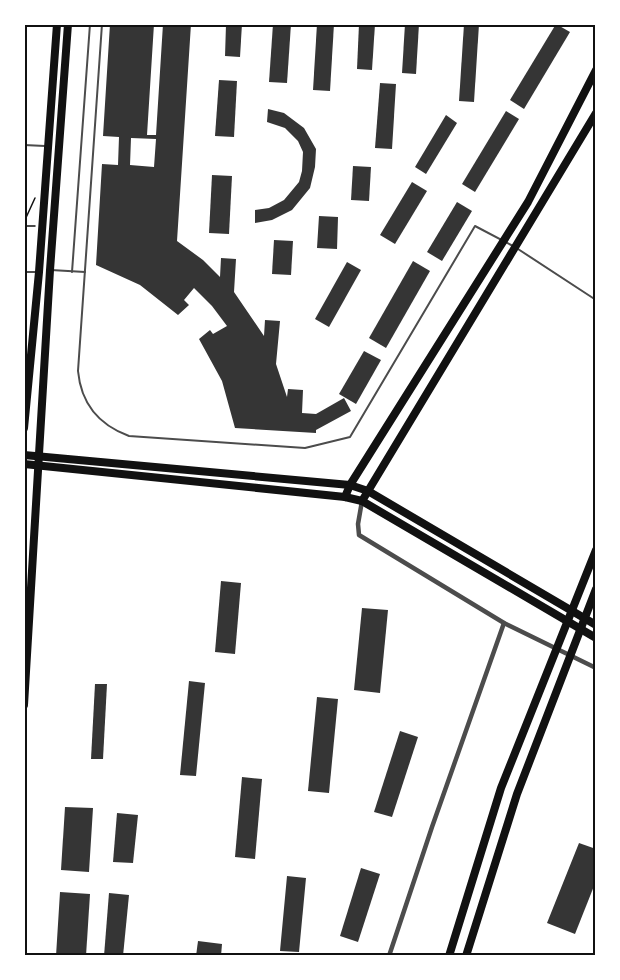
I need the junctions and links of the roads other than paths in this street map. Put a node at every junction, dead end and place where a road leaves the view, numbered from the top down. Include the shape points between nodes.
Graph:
1 (57, 24) edge
2 (69, 24) edge
3 (90, 24) edge
4 (102, 24) edge
5 (596, 70) edge
6 (596, 114) edge
7 (24, 145) edge
8 (48, 147) junction
9 (504, 240) junction
10 (515, 247) junction
11 (50, 270) junction
12 (24, 272) edge
13 (39, 272) junction
14 (72, 272) junction
15 (84, 272) junction
16 (596, 300) edge
17 (24, 428) edge
18 (24, 455) edge
19 (39, 456) junction
20 (24, 464) edge
21 (39, 466) junction
22 (350, 485) junction
23 (368, 491) junction
24 (345, 497) junction
25 (362, 501) junction
26 (596, 550) edge
27 (596, 589) edge
28 (504, 623) junction
29 (596, 625) edge
30 (596, 638) edge
31 (596, 668) edge
32 (24, 705) edge
33 (389, 956) edge
34 (449, 956) edge
35 (466, 956) edge

1 - 8 main road
2 - 11 main road
3 - 14 lane
4 - 15 lane
5 - 9 main road via 528,202
6 - 10 main road
7 - 8 lane
8 - 13 main road
9 - 10 lane
9 - 15 lane via 475,226 350,437 305,448 129,436 104,423 85,400 79,381
9 - 22 main road
10 - 16 lane
10 - 23 main road
11 - 14 lane
11 - 19 main road
12 - 13 lane
13 - 17 main road
14 - 15 lane
18 - 19 main road
19 - 21 main road
19 - 22 main road
20 - 21 main road
21 - 24 main road
21 - 32 main road
22 - 23 main road
22 - 24 main road
23 - 25 main road
23 - 29 main road
24 - 25 main road
25 - 28 street via 359,535
25 - 30 main road
26 - 34 highway via 501,788
27 - 35 highway via 517,794
28 - 31 street
28 - 33 street

